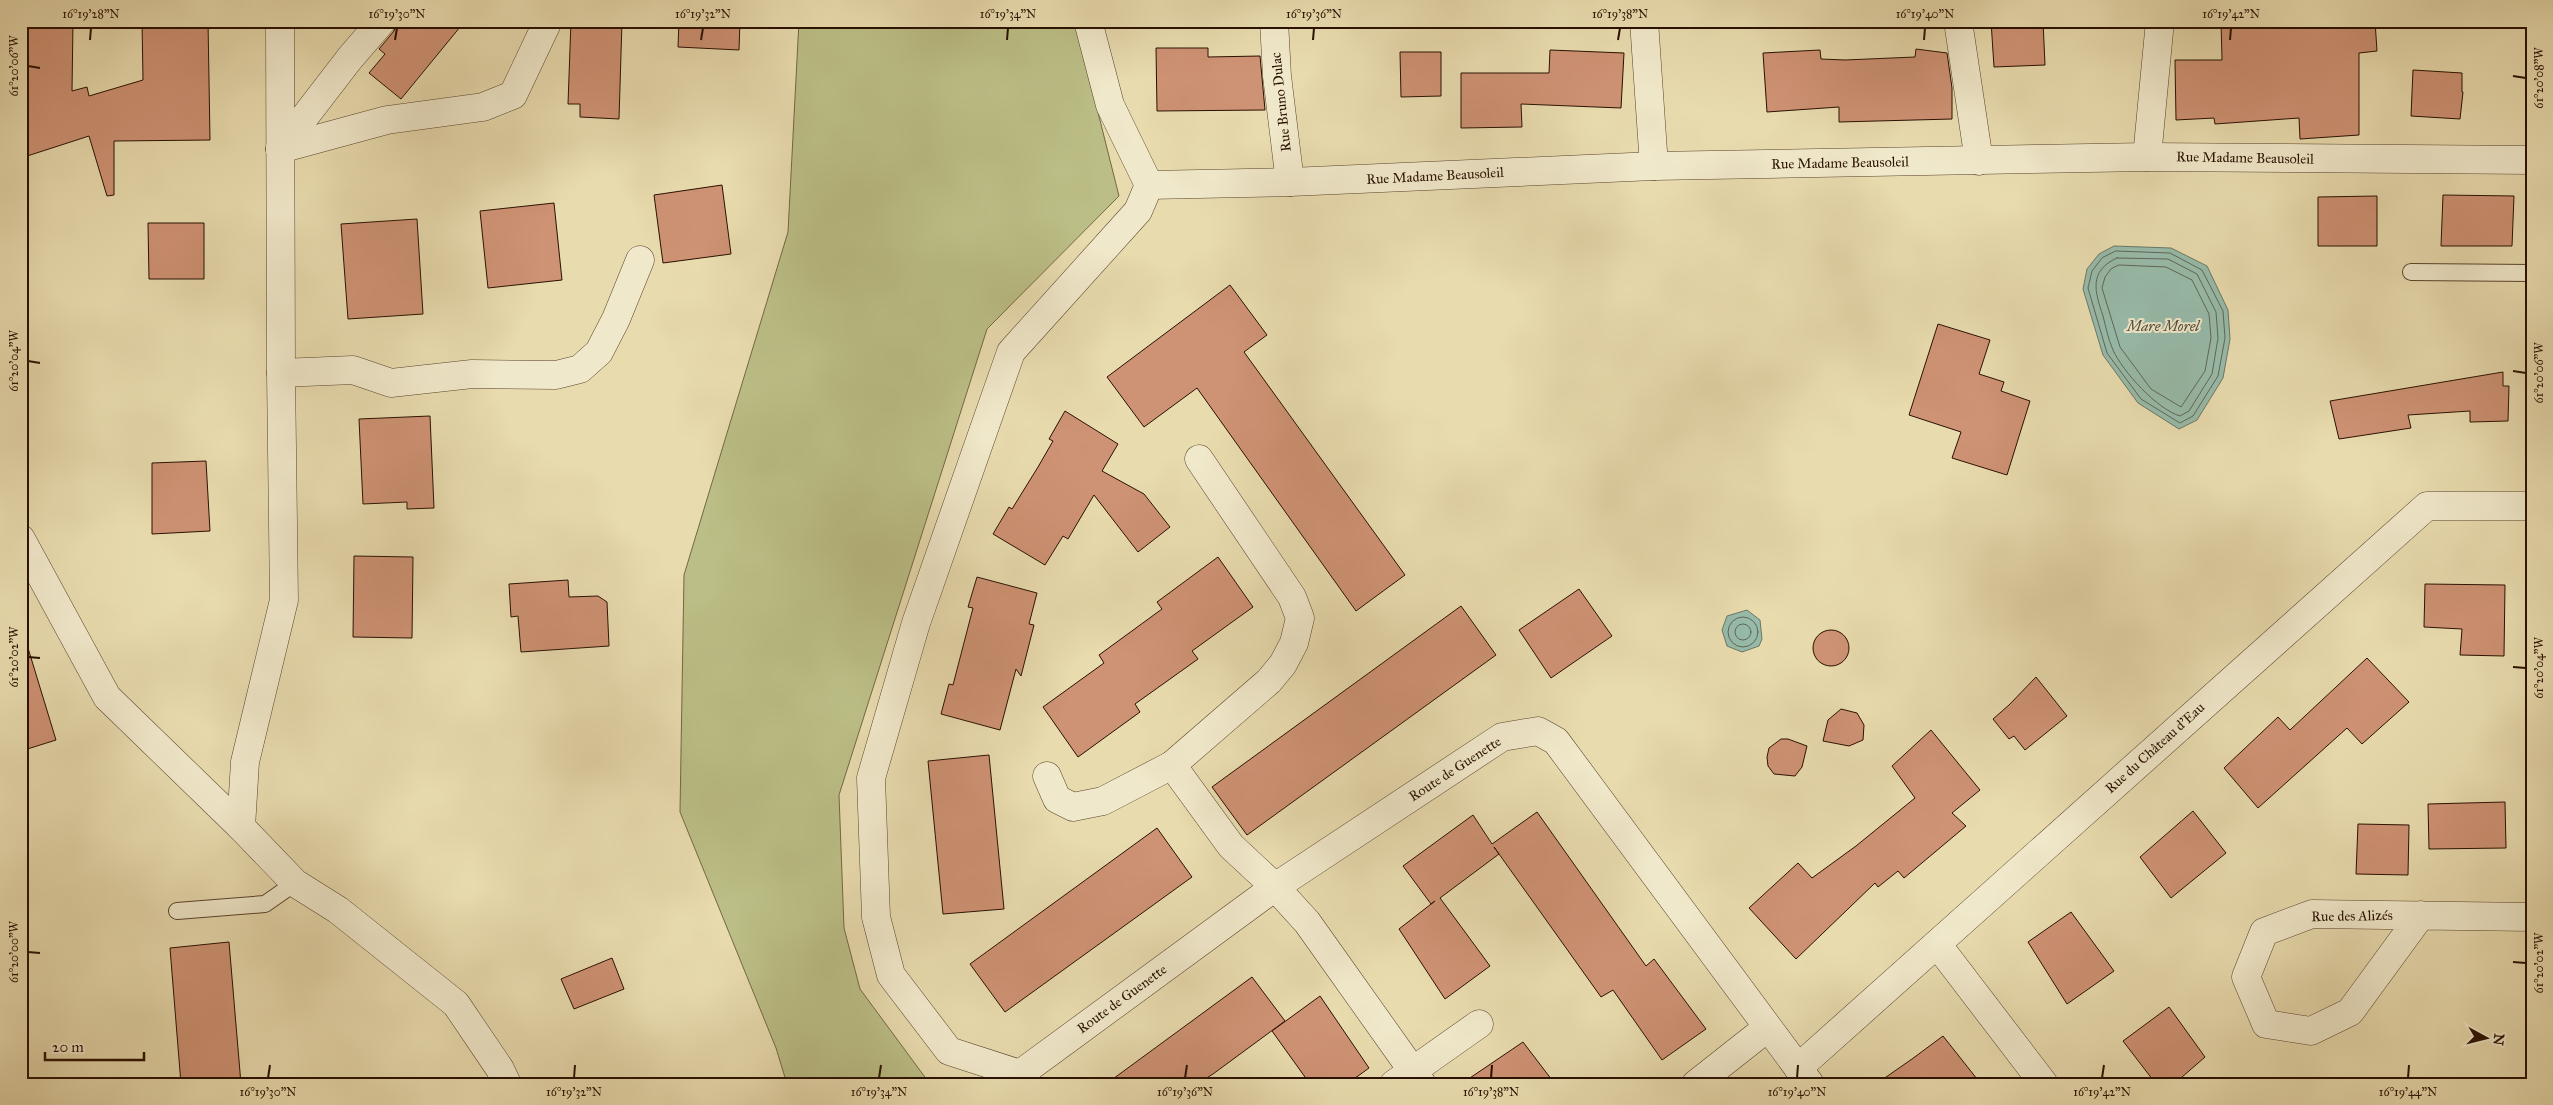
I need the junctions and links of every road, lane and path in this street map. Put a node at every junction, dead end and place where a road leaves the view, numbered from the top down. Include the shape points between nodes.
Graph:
1 (280, 21) edge
2 (382, 21) edge
3 (548, 21) edge
4 (1088, 21) edge
5 (1274, 21) edge
6 (1644, 21) edge
7 (1958, 21) edge
8 (2160, 21) edge
9 (280, 149) junction
10 (2147, 157) junction
11 (2532, 160) edge
12 (1979, 161) junction
13 (1654, 166) junction
14 (1290, 182) junction
15 (1149, 185) junction
16 (640, 260) dead end
17 (2411, 272) dead end
18 (2532, 273) edge
19 (281, 373) junction
20 (1199, 459) dead end
21 (2532, 506) edge
22 (21, 539) edge
23 (1172, 765) junction
24 (1047, 776) dead end
25 (240, 827) junction
26 (295, 883) junction
27 (1275, 887) junction
28 (177, 911) dead end
29 (2421, 915) junction
30 (2532, 917) edge
31 (1938, 944) junction
32 (1478, 1024) dead end
33 (1768, 1028) junction
34 (1804, 1076) edge
35 (1021, 1079) edge
36 (1409, 1079) edge
37 (507, 1084) edge
38 (1696, 1084) edge
39 (2044, 1084) edge

1 - 9 street
2 - 9 street
3 - 9 street via 513,95 484,107 387,120
4 - 15 street via 1110,105
5 - 14 street, Rue Bruno Dulac
6 - 13 street
7 - 12 street
8 - 10 street
9 - 19 street
10 - 11 street, Rue Madame Beausoleil
10 - 12 street, Rue Madame Beausoleil
12 - 13 street, Rue Madame Beausoleil
13 - 14 street, Rue Madame Beausoleil
14 - 15 street, Rue Madame Beausoleil
15 - 35 street via 1138,211 1011,352 916,623 870,778 876,918 891,975 949,1051
16 - 19 street via 599,352 580,369 556,375 472,374 391,383 353,370
17 - 18 lane
19 - 25 street via 284,600 245,762
20 - 23 street via 1292,596 1300,618 1284,664 1269,681
21 - 31 street, Rue du Château d'Eau via 2427,506
22 - 25 street via 107,696
23 - 24 street via 1103,801 1073,807 1057,799
23 - 27 street via 1231,846
25 - 26 street
26 - 28 lane via 264,904
26 - 37 street via 338,910 456,1004
27 - 33 street, Route de Guenette via 1502,737 1538,731 1556,740
27 - 35 street, Route de Guenette
27 - 36 street via 1307,922
29 - 29 street, Rue des Alizés via 2350,1012 2311,1031 2266,1024 2246,977 2264,932 2312,914
29 - 30 street, Rue des Alizés
31 - 34 street, Rue du Château d'Eau
31 - 39 street
32 - 36 street
33 - 34 street, Route de Guenette
33 - 38 street

